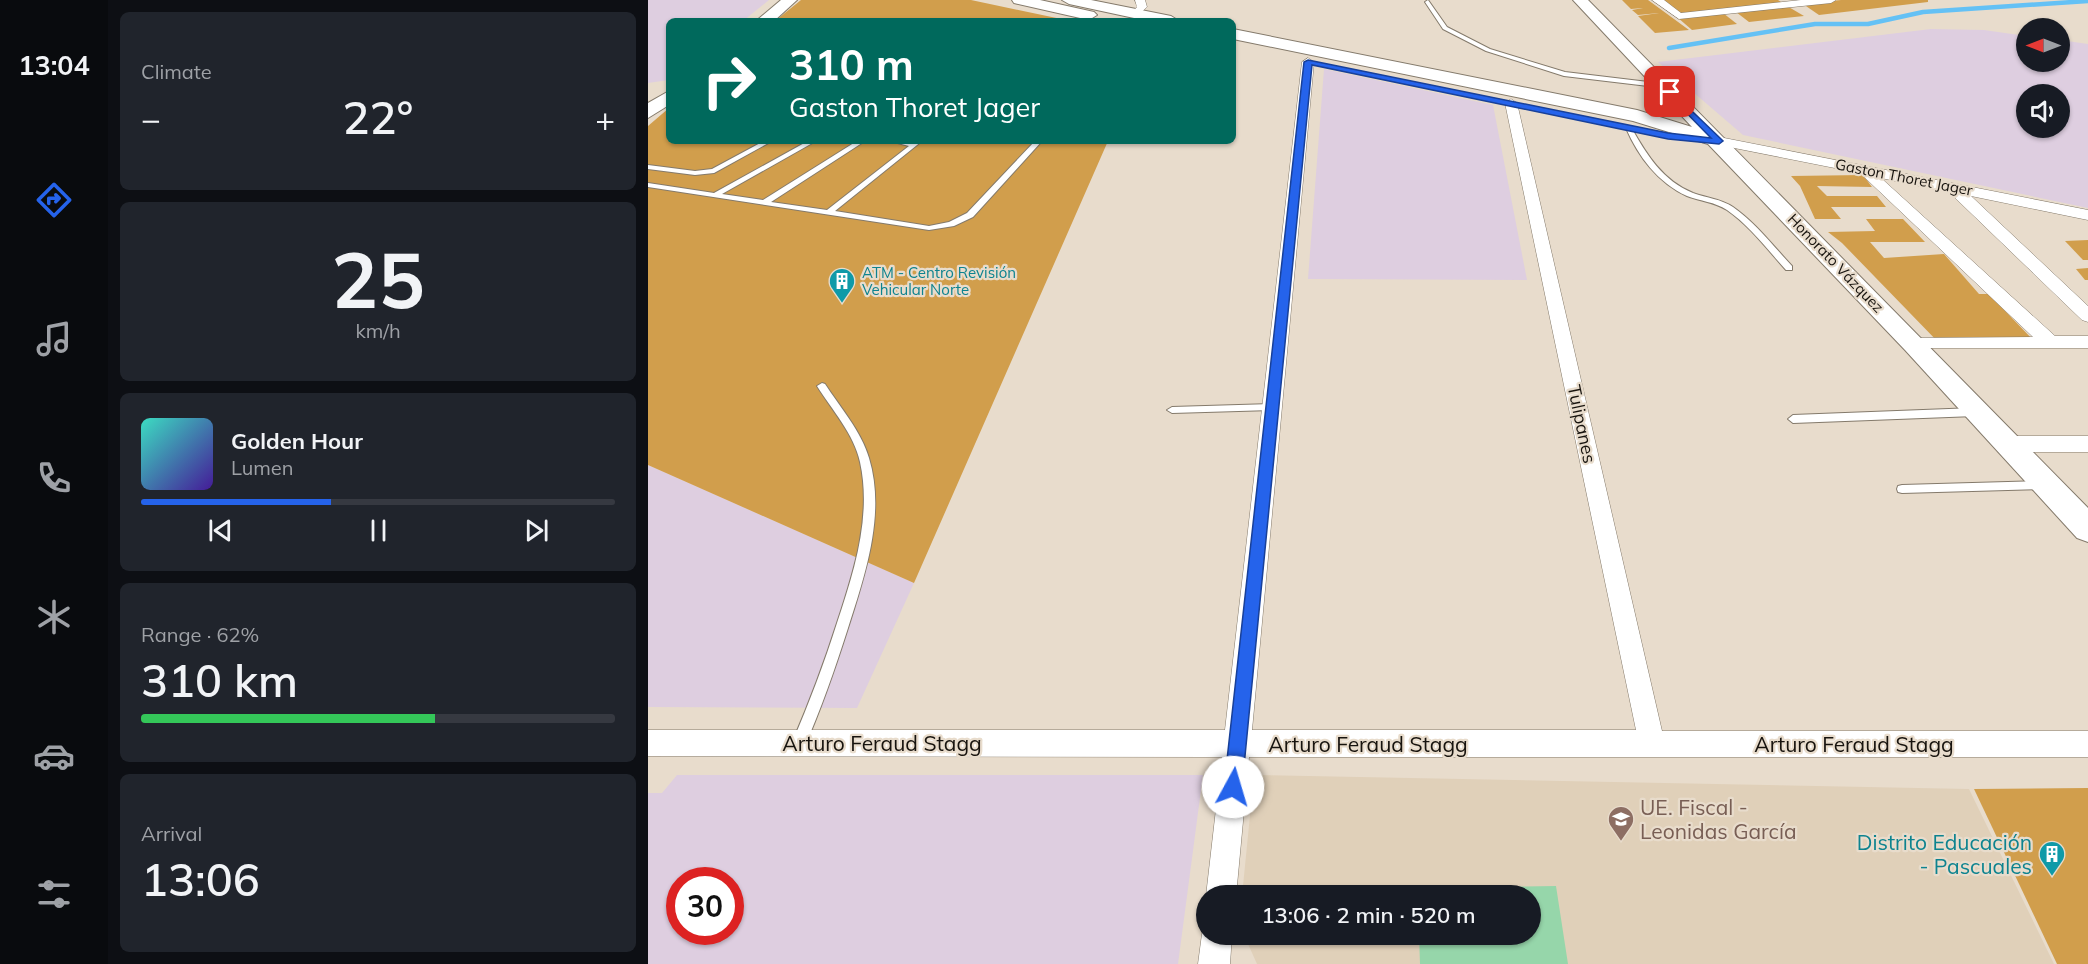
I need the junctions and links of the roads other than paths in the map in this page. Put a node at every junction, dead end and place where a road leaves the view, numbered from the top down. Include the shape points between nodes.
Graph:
1 (790, 0) edge
2 (1018, 0) edge
3 (1069, 0) edge
4 (1580, 0) edge
5 (1657, 0) edge
6 (1831, 0) edge
7 (1428, 2) dead end
8 (1138, 7) edge
9 (768, 18) edge
10 (1103, 18) edge
11 (1164, 18) edge
12 (1236, 35) edge
13 (1236, 47) edge
14 (1308, 62) junction
15 (1665, 86) junction
16 (666, 98) edge
17 (1511, 103) junction
18 (648, 112) edge
19 (1629, 128) junction
20 (1719, 141) junction
21 (764, 144) edge
22 (808, 144) edge
23 (857, 144) edge
24 (916, 144) edge
25 (1036, 144) edge
26 (648, 167) edge
27 (1862, 168) junction
28 (648, 185) edge
29 (1952, 186) junction
30 (717, 194) junction
31 (765, 202) junction
32 (829, 212) junction
33 (2086, 216) edge
34 (1790, 268) dead end
35 (2088, 316) edge
36 (2088, 342) edge
37 (2051, 343) junction
38 (1914, 344) junction
39 (822, 386) dead end
40 (1273, 407) junction
41 (1172, 410) dead end
42 (1978, 412) junction
43 (1793, 419) dead end
44 (2008, 444) junction
45 (2088, 444) edge
46 (2047, 485) junction
47 (1902, 489) dead end
48 (2088, 529) edge
49 (648, 743) edge
50 (799, 743) junction
51 (1238, 744) junction
52 (1653, 744) junction
53 (2088, 744) edge
54 (1222, 885) edge
55 (1216, 945) edge
56 (1214, 964) edge

1 - 9 street
2 - 10 street
3 - 8 street
4 - 15 street, Honorato Vázquez
5 - 6 street via 1679,16
7 - 15 lane via 1445,28 1488,50 1564,74
8 - 11 street
12 - 20 street, Gaston Thoret Jager via 1637,116
13 - 14 street, Gaston Thoret Jager
14 - 17 street, Gaston Thoret Jager
14 - 40 street
15 - 20 street, Honorato Vázquez
16 - 18 street
17 - 19 street, Gaston Thoret Jager
17 - 52 street, Tulipanes
19 - 20 street, Gaston Thoret Jager
19 - 34 lane via 1638,150 1654,168 1687,193 1732,210
20 - 27 street, Gaston Thoret Jager
20 - 38 street, Honorato Vázquez
21 - 26 lane via 714,171 695,173
22 - 30 lane
23 - 31 lane
24 - 32 lane
25 - 32 lane via 970,215 951,224 929,228
27 - 29 street, Gaston Thoret Jager
27 - 37 street
28 - 30 lane
29 - 33 street, Gaston Thoret Jager
29 - 35 street
30 - 31 lane
31 - 32 lane
36 - 37 street
37 - 38 street
38 - 42 street, Honorato Vázquez
39 - 50 lane via 865,459 870,501 866,541 854,589 815,709
40 - 41 lane
40 - 51 street
42 - 43 lane
42 - 44 street, Honorato Vázquez
44 - 45 street
44 - 46 street, Honorato Vázquez
46 - 47 lane
46 - 48 street, Honorato Vázquez
49 - 50 street, Arturo Feraud Stagg
50 - 51 street, Arturo Feraud Stagg
51 - 52 street, Arturo Feraud Stagg
51 - 54 street
52 - 53 street, Arturo Feraud Stagg
55 - 56 street

